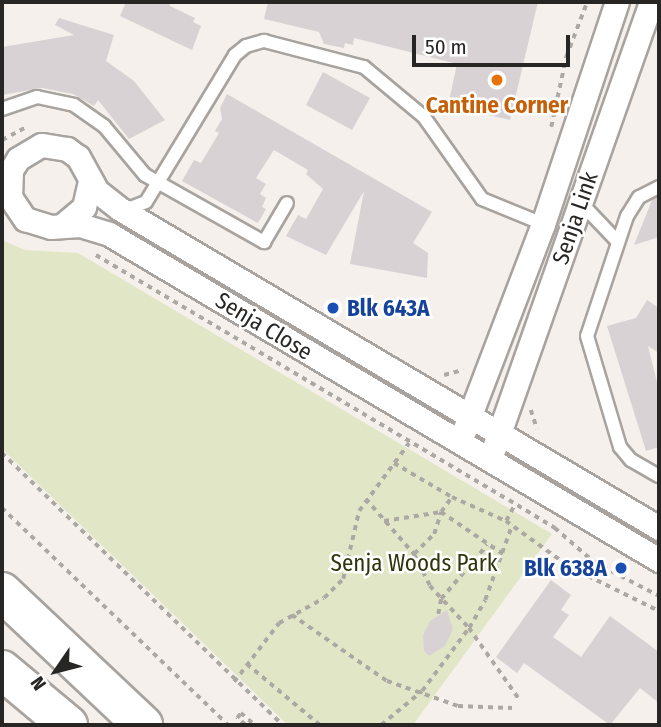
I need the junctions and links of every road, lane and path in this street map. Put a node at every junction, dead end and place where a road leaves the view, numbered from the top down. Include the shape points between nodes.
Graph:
1 (617, 2) edge
2 (651, 2) edge
3 (2, 108) edge
4 (90, 181) junction
5 (158, 183) junction
6 (659, 187) edge
7 (146, 202) junction
8 (580, 202) junction
9 (287, 203) dead end
10 (120, 209) junction
11 (64, 224) junction
12 (543, 224) junction
13 (155, 230) junction
14 (617, 240) junction
15 (116, 266) dead end
16 (471, 417) junction
17 (500, 435) junction
18 (459, 441) junction
19 (410, 443) junction
20 (2, 453) edge
21 (489, 459) junction
22 (394, 463) junction
23 (659, 476) edge
24 (452, 497) junction
25 (366, 499) junction
26 (515, 504) junction
27 (2, 508) edge
28 (440, 512) junction
29 (384, 521) junction
30 (506, 521) junction
31 (512, 525) junction
32 (659, 528) edge
33 (487, 545) junction
34 (414, 554) junction
35 (503, 554) junction
36 (659, 560) edge
37 (2, 592) edge
38 (659, 596) edge
39 (441, 599) junction
40 (659, 611) edge
41 (438, 614) dead end
42 (292, 615) junction
43 (469, 628) junction
44 (247, 664) junction
45 (2, 670) edge
46 (234, 682) junction
47 (421, 693) junction
48 (519, 699) dead end
49 (512, 708) dead end
50 (68, 725) edge
51 (143, 725) edge
52 (229, 725) edge
53 (237, 725) edge
54 (245, 725) edge
55 (255, 725) edge
56 (283, 725) edge
57 (320, 725) edge
58 (381, 725) edge

1 - 12 street, Senja Link
2 - 8 street, Senja Link
3 - 5 lane via 37,97 74,105 104,126 142,173
4 - 10 street, Senja Close
4 - 11 street via 84,207
4 - 11 street, Senja Close via 78,157 54,145 28,150 11,170 10,197 25,219 51,226
5 - 7 lane
5 - 9 lane via 264,242
5 - 12 lane via 234,55 251,43 271,41 364,66 425,117 482,199
6 - 14 lane via 646,191 632,206
7 - 10 lane
7 - 13 lane
8 - 14 lane
8 - 17 street, Senja Link
10 - 13 street, Senja Close
11 - 18 street, Senja Close via 109,234
12 - 16 street, Senja Link
13 - 16 street, Senja Close
14 - 23 lane via 588,342 623,452
15 - 19 path
16 - 17 street, Senja Close
16 - 18 street
17 - 21 street
17 - 32 street, Senja Close
18 - 21 street, Senja Close
19 - 22 path
19 - 26 path
20 - 46 path
21 - 36 street, Senja Close
22 - 24 path
22 - 25 path
24 - 28 path
24 - 30 path
25 - 29 path
25 - 42 path via 343,579 324,598
26 - 30 path
26 - 38 path via 555,528 594,562
27 - 52 path
28 - 29 path
28 - 33 path
28 - 34 path via 433,534
29 - 34 path
30 - 31 path
31 - 35 path
31 - 40 path via 570,567
33 - 35 path
33 - 39 path
34 - 39 path
35 - 43 path
37 - 51 highway
39 - 41 path
39 - 43 path
42 - 44 path via 266,636
42 - 47 path via 387,681
43 - 47 path
43 - 48 path
44 - 46 path
44 - 57 path
45 - 50 highway
46 - 56 path
47 - 49 path via 458,706
47 - 58 path
52 - 53 path
54 - 55 path via 237,718 242,713

